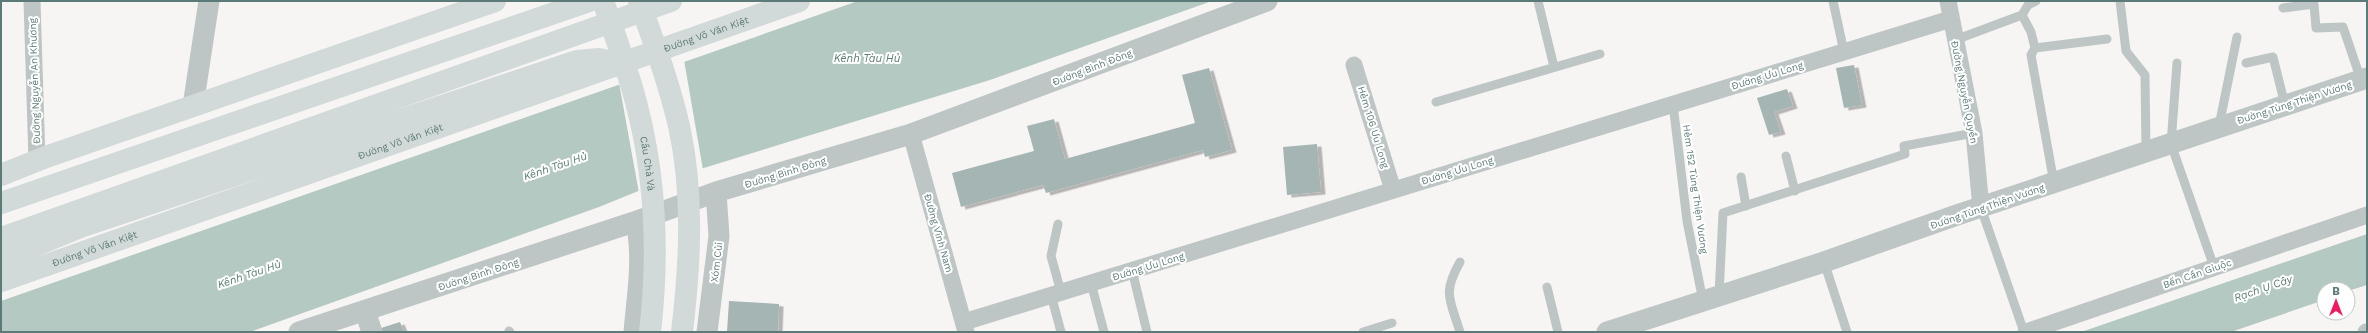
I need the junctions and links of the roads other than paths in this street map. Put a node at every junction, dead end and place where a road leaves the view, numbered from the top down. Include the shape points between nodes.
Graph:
1 (32, 1) edge
2 (209, 1) edge
3 (495, 1) edge
4 (589, 1) edge
5 (603, 1) edge
6 (640, 1) edge
7 (671, 1) edge
8 (754, 1) edge
9 (799, 1) edge
10 (1267, 1) edge
11 (1538, 1) edge
12 (1833, 1) edge
13 (1948, 1) edge
14 (2034, 1) edge
15 (2120, 1) edge
16 (473, 5) edge
17 (2283, 8) dead end
18 (2022, 15) junction
19 (1951, 19) junction
20 (2237, 37) dead end
21 (2107, 39) dead end
22 (1955, 40) junction
23 (2035, 48) junction
24 (1844, 52) junction
25 (1600, 54) dead end
26 (660, 62) junction
27 (2177, 63) dead end
28 (2246, 63) dead end
29 (1354, 65) dead end
30 (1554, 67) junction
31 (628, 74) junction
32 (2364, 79) edge
33 (1436, 102) dead end
34 (1672, 104) junction
35 (2285, 105) junction
36 (193, 106) junction
37 (2219, 127) junction
38 (1974, 133) junction
39 (911, 134) junction
40 (2171, 144) junction
41 (2146, 152) junction
42 (1786, 156) dead end
43 (37, 161) junction
44 (1, 175) edge
45 (1741, 177) dead end
46 (2054, 183) junction
47 (1393, 190) junction
48 (1796, 191) junction
49 (716, 192) junction
50 (1, 203) edge
51 (1746, 206) junction
52 (1981, 208) junction
53 (2367, 215) edge
54 (634, 222) junction
55 (1058, 224) dead end
56 (1, 238) edge
57 (1, 260) edge
58 (1460, 262) dead end
59 (1824, 262) junction
60 (2214, 267) junction
61 (1132, 270) junction
62 (1, 281) edge
63 (1091, 283) junction
64 (1547, 287) dead end
65 (1056, 294) junction
66 (1711, 298) junction
67 (365, 311) junction
68 (1392, 323) dead end
69 (965, 327) edge
70 (300, 332) edge
71 (372, 332) edge
72 (632, 332) edge
73 (650, 332) edge
74 (682, 332) edge
75 (707, 332) edge
76 (1061, 332) edge
77 (1104, 332) edge
78 (1147, 332) edge
79 (1363, 332) edge
80 (1460, 332) edge
81 (1558, 332) edge
82 (1607, 332) edge
83 (1847, 332) edge
84 (2025, 332) edge

1 - 43 street, Đường Nguyễn An Khương
2 - 36 street
3 - 16 main road
4 - 50 main road
5 - 31 main road, Cầu Chà Và
6 - 26 main road
7 - 56 main road
8 - 26 main road via 677,32 664,48
9 - 62 main road, Đường Võ Văn Kiệt
10 - 39 street, Đường Bình Đông
11 - 30 lane
12 - 24 lane
13 - 19 street, Đường Nguyễn Quyền
14 - 18 lane via 2028,4
15 - 41 lane via 2126,51 2145,76
16 - 36 main road
17 - 32 lane via 2314,4 2316,28 2343,27
18 - 22 lane
18 - 23 lane via 2031,32
19 - 22 street, Đường Nguyễn Quyền
19 - 24 street, Đường Ưu Long
20 - 37 lane
21 - 23 lane
22 - 38 street, Đường Nguyễn Quyền
23 - 46 lane via 2031,54
24 - 34 street, Đường Ưu Long
25 - 30 lane
26 - 74 main road via 679,125 685,163 689,226
27 - 40 lane
28 - 35 lane via 2273,57
29 - 47 street, Hẻm 106 Ưu Long
30 - 33 lane
31 - 57 main road via 608,61 577,60 80,226
31 - 73 main road, Cầu Chà Và via 644,134 654,211 656,266
32 - 35 street, Đường Tùng Thiện Vương
34 - 47 street, Đường Ưu Long
34 - 66 lane, Hẻm 152 Tùng Thiện Vương via 1687,221
35 - 37 street, Đường Tùng Thiện Vương
36 - 43 main road
37 - 40 street, Đường Tùng Thiện Vương
38 - 48 lane via 1904,146 1905,154
38 - 52 street, Đường Nguyễn Quyền
39 - 49 street, Đường Bình Đông
39 - 69 street, Đường Vĩnh Nam
40 - 41 street, Đường Tùng Thiện Vương
40 - 60 lane
41 - 46 street, Đường Tùng Thiện Vương
42 - 48 lane
43 - 44 main road
45 - 51 lane
46 - 52 street, Đường Tùng Thiện Vương
47 - 61 street, Đường Ưu Long
48 - 51 lane
49 - 54 street, Đường Bình Đông
49 - 75 street, Xóm Củi via 719,236
51 - 66 lane via 1723,213
52 - 59 street, Đường Tùng Thiện Vương
52 - 84 lane
53 - 60 street, Bến Cần Giuộc
54 - 67 street, Đường Bình Đông
54 - 72 street via 638,267
55 - 65 lane via 1051,256
58 - 80 lane via 1450,280 1448,293
59 - 66 street, Đường Tùng Thiện Vương
59 - 83 lane
60 - 84 street, Bến Cần Giuộc
61 - 63 street, Đường Ưu Long
61 - 78 lane
63 - 65 street, Đường Ưu Long
63 - 77 lane
64 - 81 lane
65 - 69 street, Đường Ưu Long
65 - 76 lane
66 - 82 street, Đường Tùng Thiện Vương
67 - 70 street, Đường Bình Đông
67 - 71 street
68 - 79 lane

